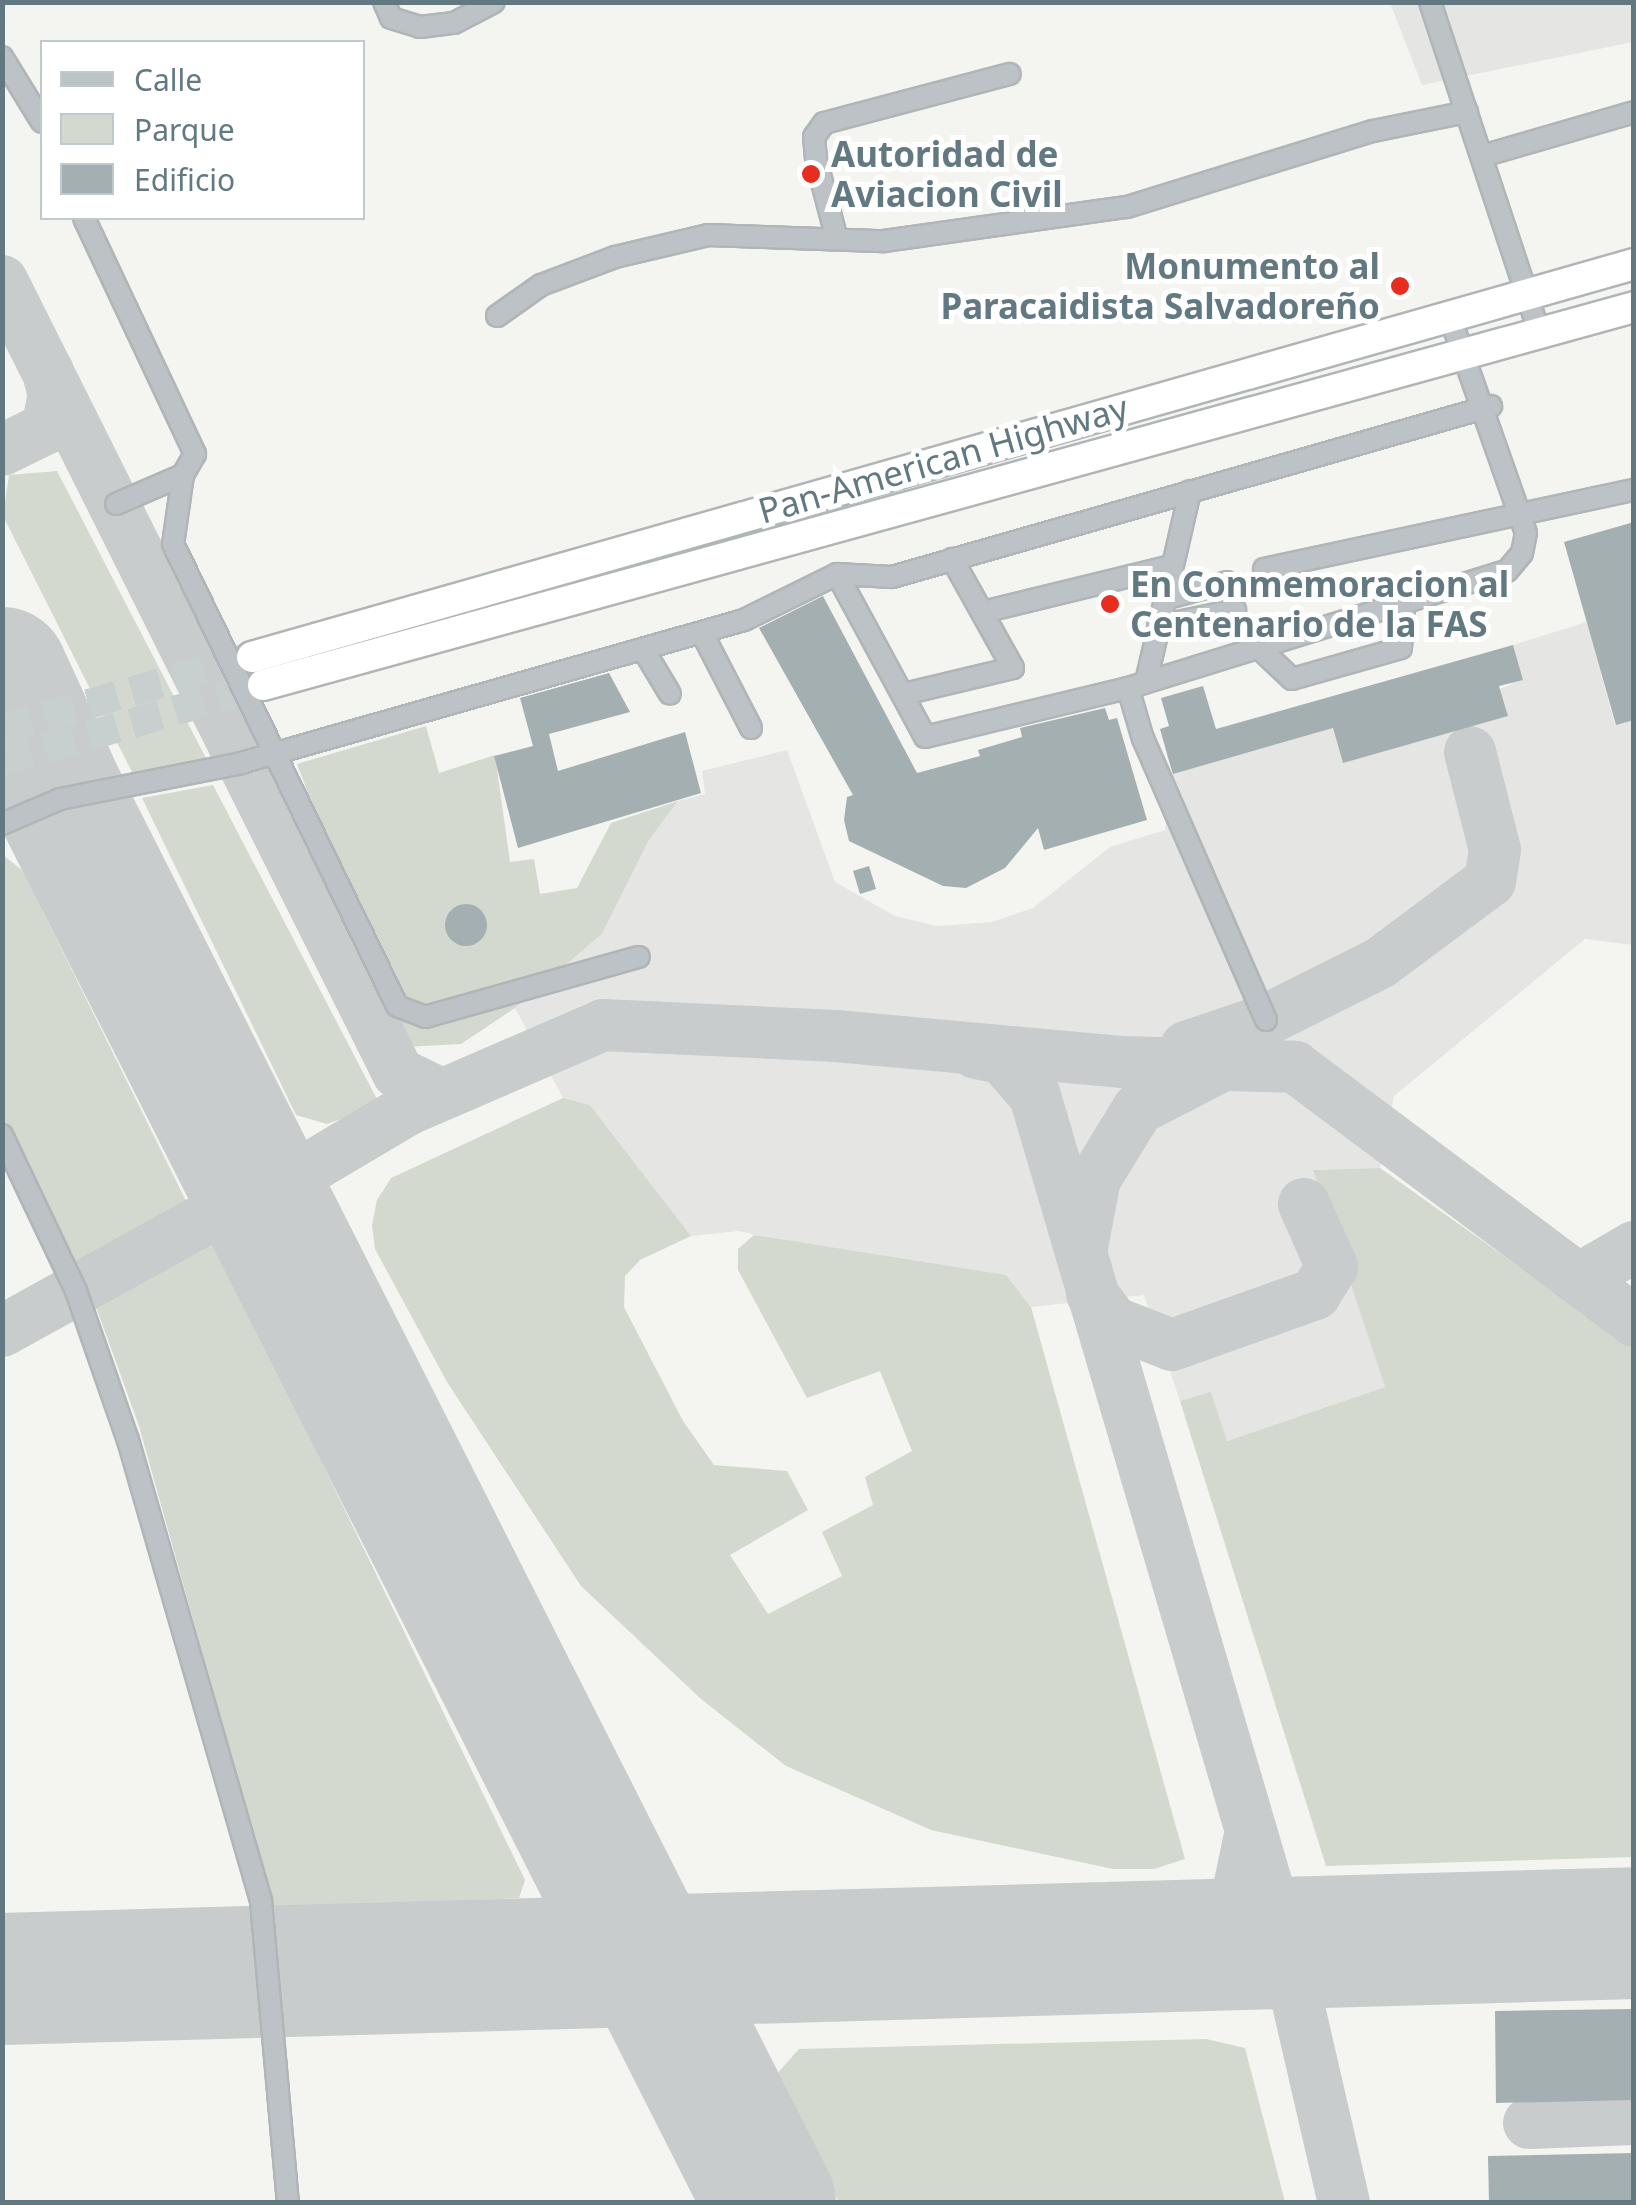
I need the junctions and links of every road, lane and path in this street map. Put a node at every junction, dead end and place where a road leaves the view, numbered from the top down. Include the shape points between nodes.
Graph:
1 (384, 2) edge
2 (494, 2) edge
3 (1430, 2) edge
4 (1446, 2) edge
5 (1446, 52) junction
6 (2, 57) edge
7 (1010, 74) dead end
8 (1468, 112) junction
9 (1634, 112) edge
10 (40, 119) edge
11 (1482, 156) junction
12 (85, 220) edge
13 (836, 236) junction
14 (1634, 264) edge
15 (1527, 292) junction
16 (1634, 307) edge
17 (1456, 312) junction
18 (497, 316) dead end
19 (1540, 331) junction
20 (1468, 351) junction
21 (1485, 408) junction
22 (183, 474) junction
23 (1634, 490) edge
24 (1190, 491) junction
25 (116, 504) dead end
26 (1516, 512) junction
27 (952, 559) junction
28 (1171, 566) junction
29 (1264, 569) dead end
30 (837, 574) junction
31 (1226, 582) dead end
32 (1164, 599) junction
33 (1404, 606) junction
34 (1235, 610) dead end
35 (983, 612) junction
36 (1158, 626) junction
37 (702, 632) junction
38 (642, 648) junction
39 (1260, 649) junction
40 (1137, 685) junction
41 (670, 694) dead end
42 (904, 694) junction
43 (751, 728) dead end
44 (278, 752) junction
45 (2, 824) edge
46 (639, 958) dead end
47 (1266, 1020) dead end
48 (2, 1135) edge
49 (288, 2202) edge

1 - 2 street via 391,18 420,28 454,23
3 - 5 street
4 - 5 street
5 - 8 street
6 - 10 street
7 - 13 street via 824,123 814,136 816,159
8 - 11 street
8 - 13 street via 1374,132 1126,207 884,240
9 - 11 street
11 - 15 street
12 - 22 street via 195,454
13 - 18 street via 708,235 615,257 540,285
14 - 15 highway, Pan-American Highway
15 - 17 highway, Pan-American Highway
15 - 19 street
16 - 19 highway, Pan-American Highway
17 - 20 street
17 - 20 highway, Pan-American Highway via 258,671
19 - 20 highway, Pan-American Highway
20 - 21 street
21 - 24 street
21 - 26 street
22 - 25 street
22 - 44 street via 173,544
23 - 26 street
24 - 27 street
24 - 28 street
26 - 29 street
26 - 33 street via 1526,532 1522,554 1507,571
27 - 30 street via 892,577
27 - 35 street
28 - 32 street
28 - 35 street
30 - 37 street via 744,620
30 - 42 street
31 - 32 street
32 - 36 street
33 - 39 street
33 - 39 street via 1400,648 1292,679
34 - 36 street
35 - 42 street via 1014,668
36 - 40 street
37 - 38 street
37 - 43 street
38 - 41 street
38 - 44 street
39 - 40 street
40 - 42 street via 925,736
40 - 47 street
44 - 45 street via 60,800
44 - 46 street via 397,1006 425,1018
48 - 49 street via 76,1290 128,1440 262,1901

